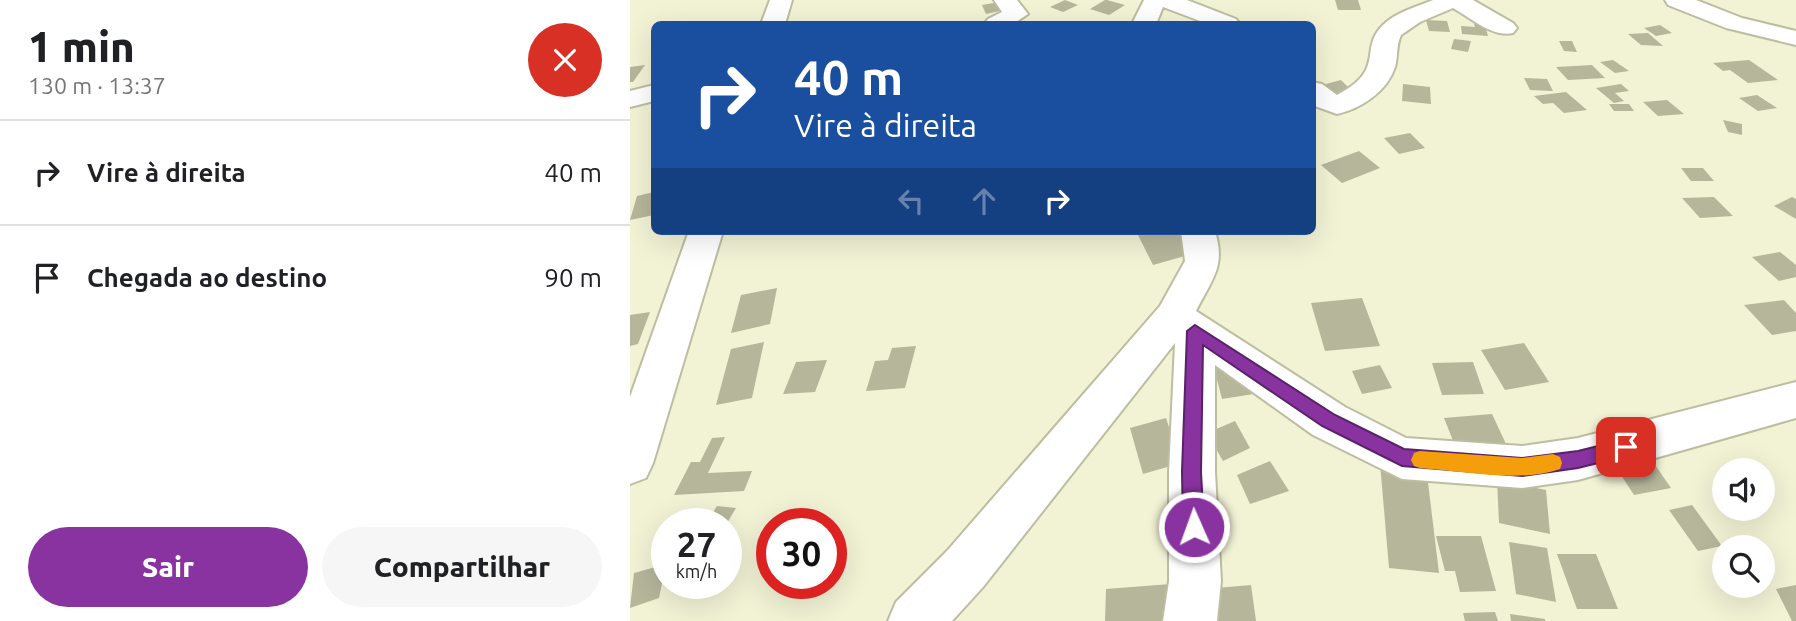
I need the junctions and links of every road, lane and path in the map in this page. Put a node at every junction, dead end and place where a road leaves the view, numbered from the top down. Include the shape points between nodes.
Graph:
1 (781, 0) edge
2 (1004, 0) edge
3 (1155, 0) edge
4 (1166, 0) edge
5 (1454, 0) edge
6 (1676, 0) edge
7 (775, 21) edge
8 (1002, 21) edge
9 (1145, 21) edge
10 (1220, 21) edge
11 (1505, 27) dead end
12 (1796, 38) edge
13 (651, 94) edge
14 (1316, 94) edge
15 (630, 99) edge
16 (1337, 106) junction
17 (1316, 118) edge
18 (705, 235) edge
19 (1199, 235) edge
20 (1185, 324) junction
21 (1796, 400) edge
22 (630, 463) edge
23 (915, 621) edge
24 (1190, 621) edge

1 - 7 street
2 - 8 street via 1016,14
3 - 9 street
4 - 10 street
5 - 11 street
5 - 16 street via 1392,30 1376,79
6 - 12 street via 1734,23
13 - 15 street
14 - 16 street
16 - 17 street
18 - 22 street
19 - 20 street via 1203,261
20 - 21 street via 1329,421 1402,458 1522,467 1578,459
20 - 23 street
20 - 24 street via 1195,581

